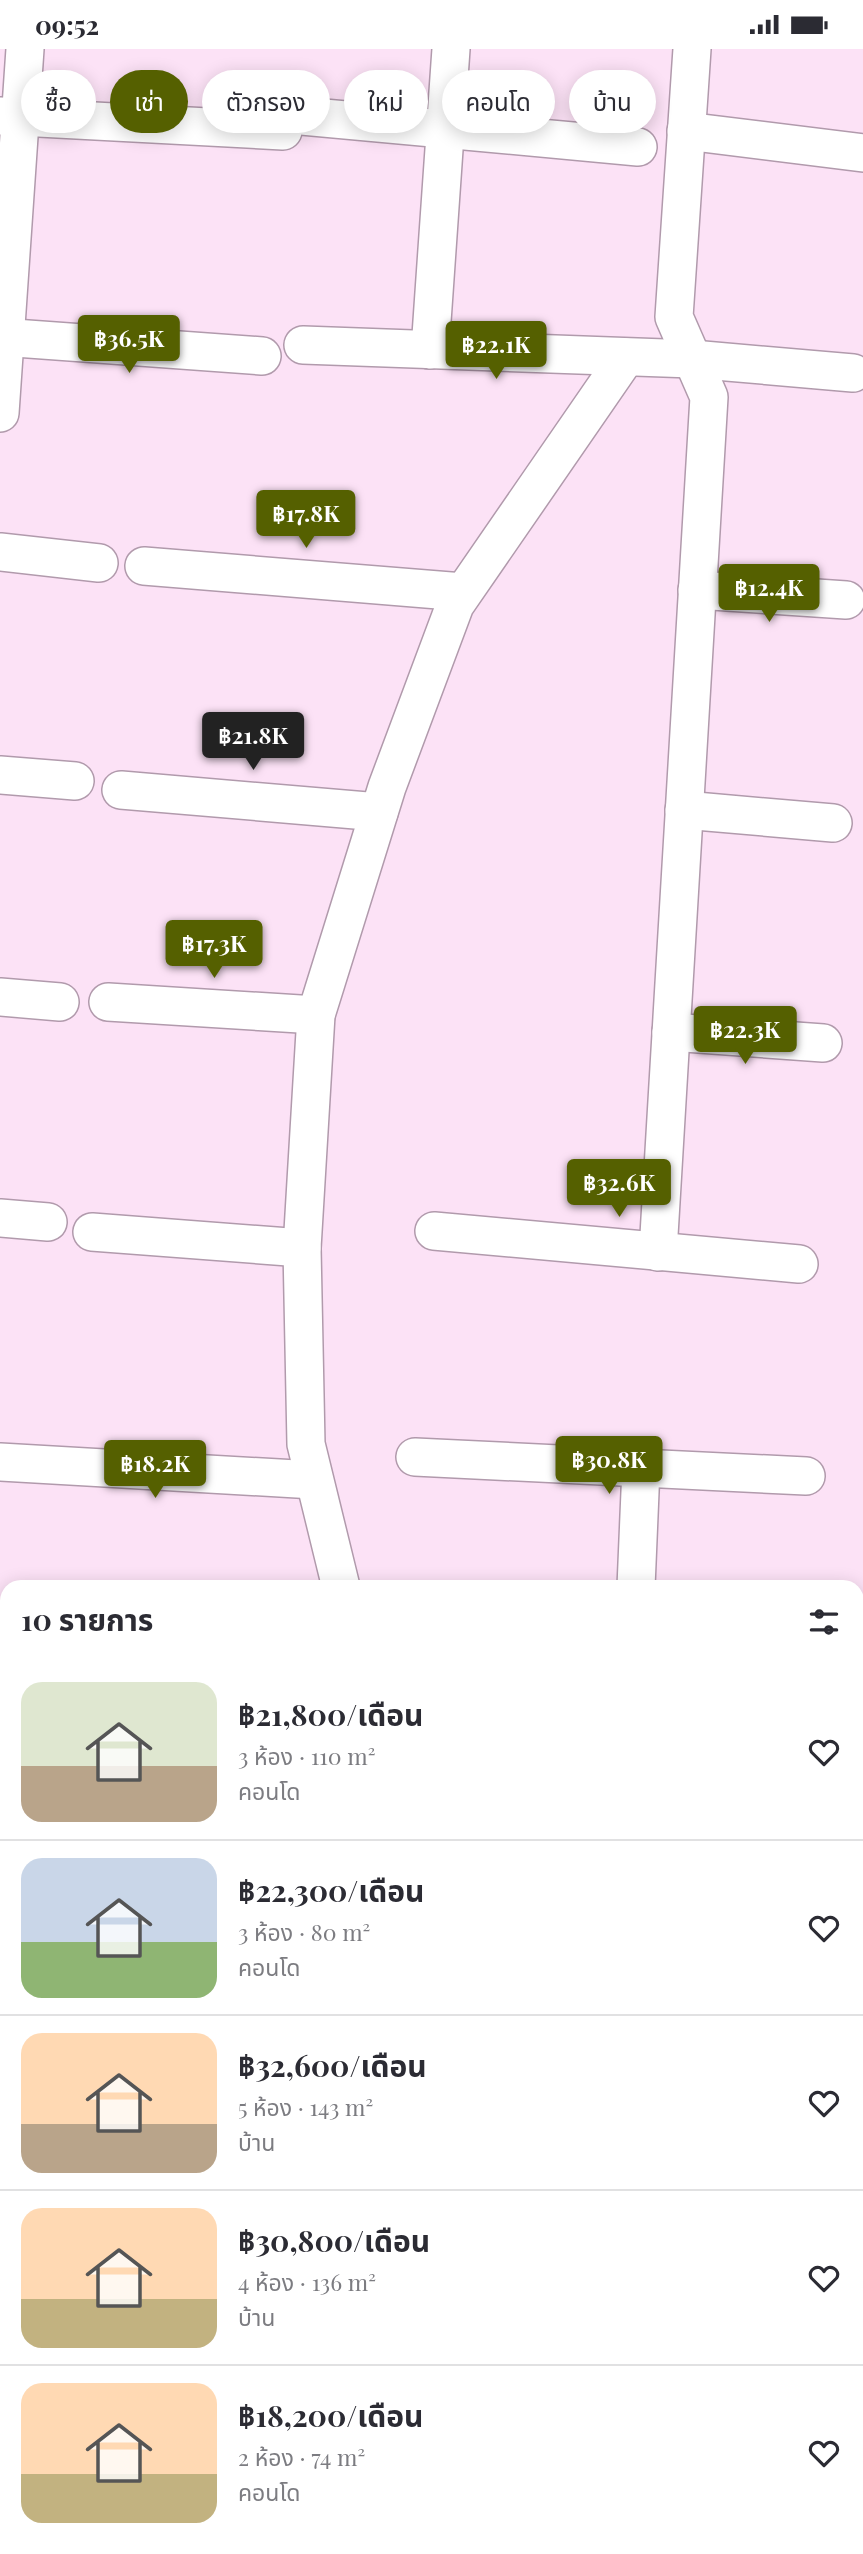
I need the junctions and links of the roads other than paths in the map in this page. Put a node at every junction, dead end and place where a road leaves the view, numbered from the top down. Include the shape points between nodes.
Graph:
1 (25, 49) edge
2 (451, 49) edge
3 (692, 49) edge
4 (449, 70) edge
5 (10, 116) edge
6 (442, 129) edge
7 (686, 131) junction
8 (445, 133) edge
9 (488, 133) edge
10 (638, 147) dead end
11 (863, 153) edge
12 (3, 337) edge
13 (303, 345) dead end
14 (430, 350) junction
15 (262, 356) dead end
16 (626, 357) junction
17 (692, 359) junction
18 (853, 373) dead end
19 (0, 413) edge
20 (0, 552) edge
21 (99, 563) dead end
22 (144, 566) dead end
23 (697, 590) junction
24 (463, 592) junction
25 (846, 600) dead end
26 (0, 775) edge
27 (75, 781) dead end
28 (121, 790) dead end
29 (684, 810) junction
30 (379, 812) junction
31 (833, 823) dead end
32 (0, 997) edge
33 (60, 1002) dead end
34 (107, 1002) dead end
35 (316, 1016) junction
36 (671, 1032) junction
37 (823, 1043) dead end
38 (0, 1218) edge
39 (48, 1222) dead end
40 (434, 1231) dead end
41 (92, 1232) dead end
42 (302, 1248) junction
43 (659, 1252) junction
44 (799, 1264) dead end
45 (415, 1457) dead end
46 (0, 1462) edge
47 (641, 1468) junction
48 (806, 1476) dead end
49 (314, 1480) junction
50 (339, 1580) edge
51 (636, 1580) edge

1 - 5 street
2 - 4 street
3 - 7 street
5 - 6 street
5 - 12 street
7 - 11 street
7 - 17 street via 674,317
8 - 14 street
9 - 10 street
12 - 15 street
12 - 19 street
13 - 14 street
14 - 16 street
16 - 17 street
16 - 24 street
17 - 18 street
17 - 23 street via 709,397
20 - 21 street
22 - 24 street
23 - 25 street
23 - 29 street
24 - 30 street
26 - 27 street
28 - 30 street
29 - 31 street
29 - 36 street
30 - 35 street
32 - 33 street
34 - 35 street
35 - 42 street
36 - 37 street
36 - 43 street
38 - 39 street
40 - 43 street
41 - 42 street
42 - 49 street via 306,1444
43 - 44 street
45 - 47 street
46 - 49 street
47 - 48 street
47 - 51 street
49 - 50 street

